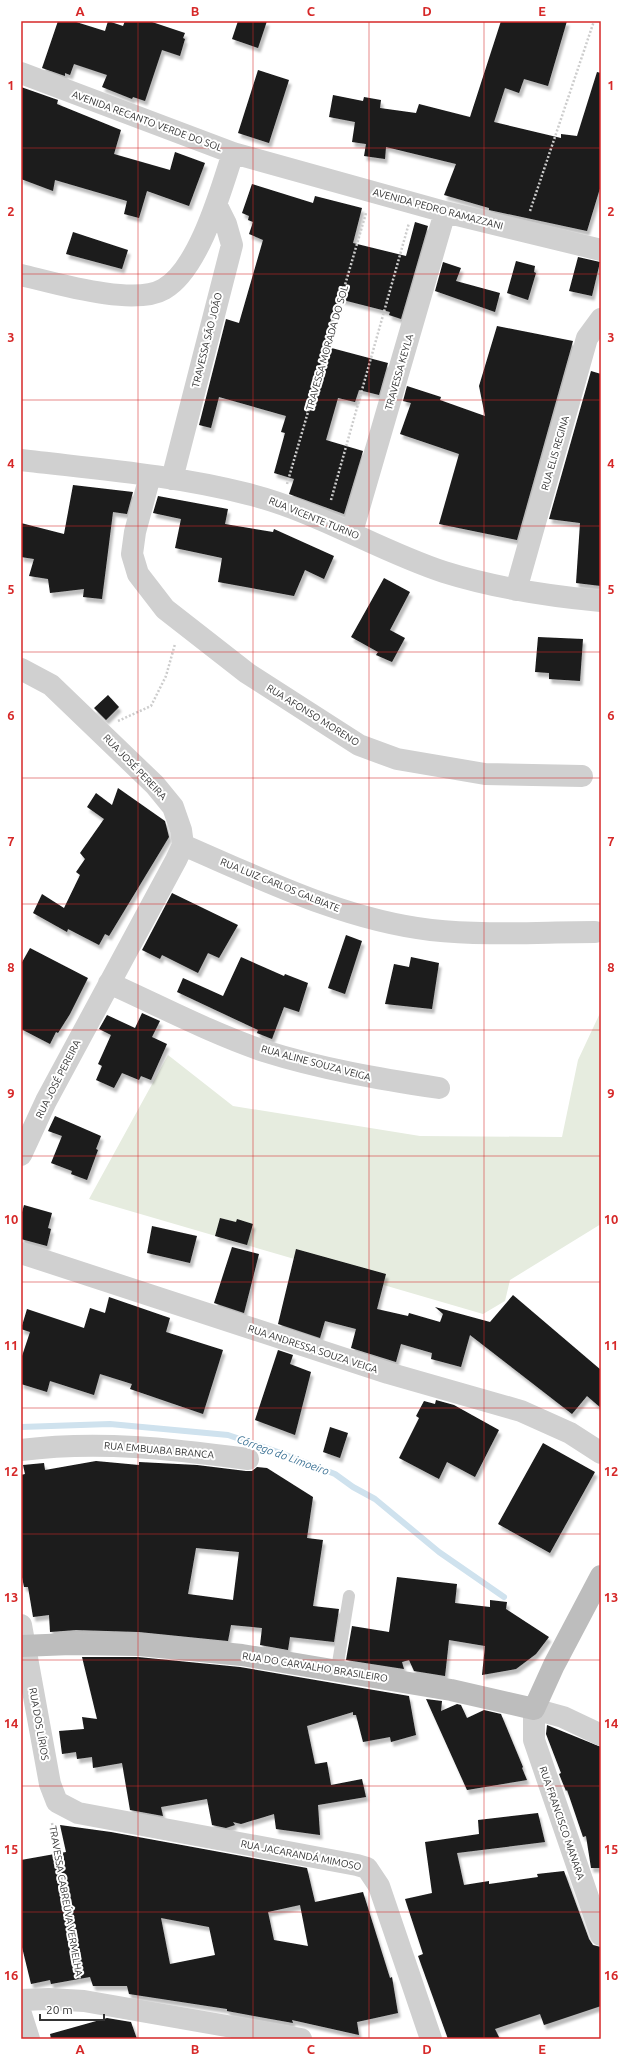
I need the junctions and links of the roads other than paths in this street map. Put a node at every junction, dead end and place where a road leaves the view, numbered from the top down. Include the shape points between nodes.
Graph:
1 (21, 73) edge
2 (233, 153) junction
3 (275, 164) joint
4 (216, 204) junction
5 (446, 212) junction
6 (601, 250) edge
7 (21, 275) edge
8 (601, 319) edge
9 (21, 460) edge
10 (150, 476) junction
11 (172, 479) junction
12 (352, 532) junction
13 (516, 590) junction
14 (601, 601) edge
15 (21, 669) edge
16 (582, 776) dead end
17 (183, 845) junction
18 (595, 932) dead end
19 (109, 983) junction
20 (439, 1088) dead end
21 (21, 1155) edge
22 (21, 1253) edge
23 (21, 1450) edge
24 (601, 1454) edge
25 (248, 1459) dead end
26 (601, 1576) edge
27 (349, 1596) dead end
28 (22, 1639) edge
29 (337, 1669) junction
30 (534, 1710) junction
31 (601, 1734) edge
32 (57, 1802) joint
33 (601, 1935) edge
34 (21, 2000) edge
35 (21, 2014) edge
36 (240, 2034) edge
37 (28, 2039) edge
38 (301, 2039) edge
39 (431, 2039) edge

1 - 2 street, AVENIDA RECANTO VERDE DO SOL
2 - 3 street, AVENIDA RECANTO VERDE DO SOL
2 - 4 street
3 - 5 street, AVENIDA PEDRO RAMAZZANI
4 - 7 street via 200,242 183,272 164,290 141,296 105,294
4 - 11 street, TRAVESSA SÃO JOÃO via 232,244
5 - 6 street, AVENIDA PEDRO RAMAZZANI
5 - 12 street, TRAVESSA KEYLA
8 - 13 street, RUA ELIS REGINA via 587,338
9 - 10 street, RUA VICENTE TURNO
10 - 11 street, RUA VICENTE TURNO
10 - 16 street, RUA AFONSO MORENO via 135,532 132,554 138,574 165,609 247,673 359,745 397,759 485,774
11 - 12 street, RUA VICENTE TURNO via 248,494
12 - 13 street, RUA VICENTE TURNO via 444,572
13 - 14 street, RUA VICENTE TURNO
15 - 17 street, RUA JOSÉ PEREIRA via 51,685 154,785 173,807
17 - 18 street, RUA LUIZ CARLOS GALBIATE via 323,903 381,921 431,930 482,933
17 - 19 street, RUA JOSÉ PEREIRA
19 - 20 street, RUA ALINE SOUZA VEIGA via 264,1051 355,1075
19 - 21 street, RUA JOSÉ PEREIRA via 46,1101
22 - 24 street, RUA ANDRESSA SOUZA VEIGA via 388,1373 521,1410 570,1433
23 - 25 street, RUA EMBUABA BRANCA via 67,1445 114,1444
26 - 30 street via 554,1665
27 - 29 lane
28 - 29 street, RUA DO CARVALHO BRASILEIRO via 71,1644 139,1645 242,1655
28 - 32 street, RUA DOS LÍRIOS via 50,1784
29 - 30 street, RUA DO CARVALHO BRASILEIRO via 451,1690
30 - 31 street, RUA DO CARVALHO BRASILEIRO via 563,1718
30 - 33 street, RUA FRANCISCO MANARA via 534,1740
32 - 39 street, RUA JACARANDÁ MIMOSO via 78,1813 368,1868 379,1886
34 - 36 street via 84,2001
35 - 37 street
36 - 38 street

